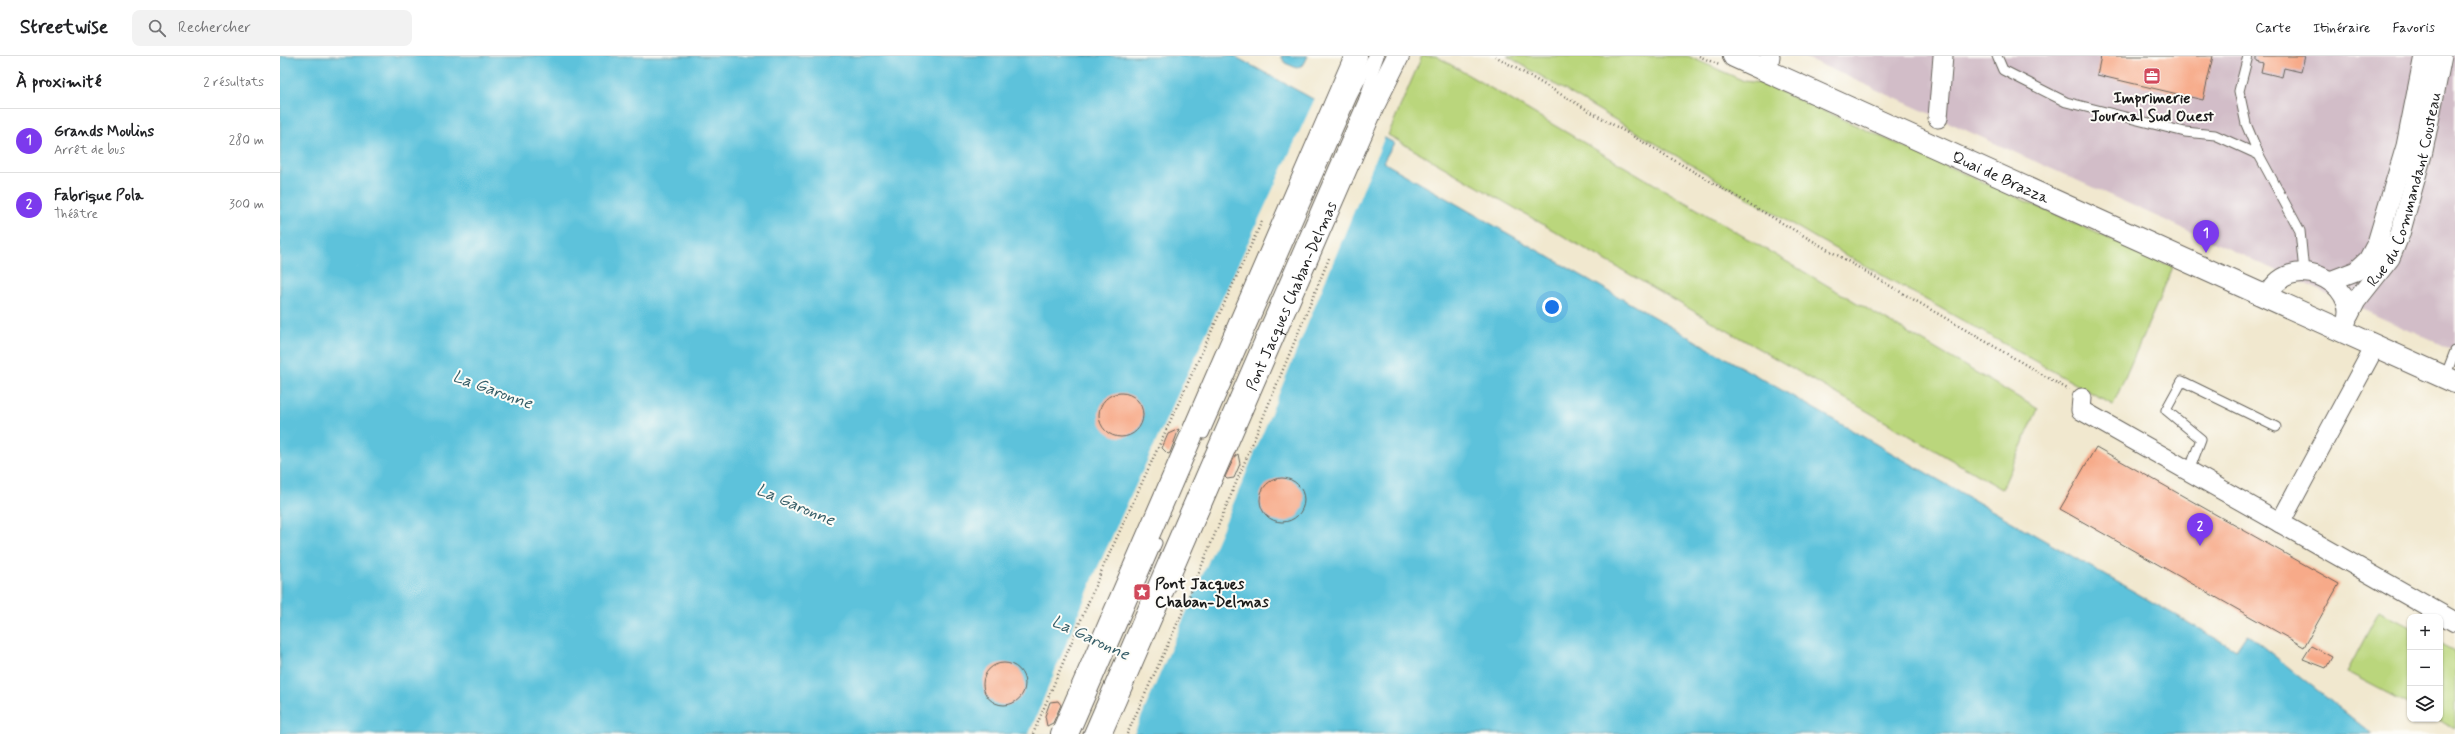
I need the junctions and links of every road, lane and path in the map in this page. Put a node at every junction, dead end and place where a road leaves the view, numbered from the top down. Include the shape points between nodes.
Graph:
1 (1356, 56) edge
2 (1373, 56) edge
3 (1379, 56) edge
4 (1398, 56) edge
5 (1494, 56) edge
6 (1734, 56) edge
7 (1943, 56) edge
8 (1997, 56) edge
9 (2248, 56) edge
10 (2424, 56) edge
11 (2442, 56) edge
12 (1769, 64) edge
13 (1347, 95) junction
14 (1368, 104) junction
15 (1938, 118) dead end
16 (2259, 155) junction
17 (1265, 215) dead end
18 (1332, 252) dead end
19 (2304, 272) junction
20 (2330, 281) junction
21 (2267, 298) junction
22 (2346, 323) junction
23 (2375, 346) junction
24 (2455, 351) edge
25 (2450, 379) edge
26 (2082, 398) joint
27 (2276, 427) dead end
28 (1198, 446) dead end
29 (2189, 471) junction
30 (2280, 523) junction
31 (1161, 534) dead end
32 (2455, 622) edge
33 (1034, 734) edge
34 (1062, 734) edge
35 (1074, 734) edge
36 (1088, 734) edge
37 (1100, 734) edge
38 (1127, 734) edge

1 - 13 main road
2 - 13 lane
3 - 14 lane
4 - 14 main road, Pont Jacques Chaban-Delmas
5 - 26 path
6 - 12 main road, Quai de Brazza
7 - 15 street
8 - 16 lane via 2003,70 2066,102 2185,132 2215,135
9 - 16 lane via 2239,91 2246,124
10 - 20 street, Rue du Commandant Cousteau via 2406,146 2377,243 2368,260 2356,271
11 - 22 street, Rue du Commandant Cousteau via 2422,151 2400,234 2390,258 2356,302
12 - 21 main road, Quai de Brazza
13 - 28 lane
13 - 34 main road
14 - 36 lane
14 - 37 main road, Pont Jacques Chaban-Delmas
16 - 19 lane via 2300,231
17 - 33 path via 1101,572
18 - 38 path via 1186,604
19 - 20 street via 2322,276
19 - 21 street via 2289,275 2276,282
20 - 22 street via 2338,288
21 - 22 main road, Quai de Brazza
22 - 23 main road, Quai de Brazza
23 - 25 main road, Quai de Brazza
23 - 30 street
24 - 25 lane
26 - 29 street via 2081,410
27 - 29 lane via 2182,381 2166,410 2201,439
29 - 30 street
30 - 32 street
31 - 35 lane

